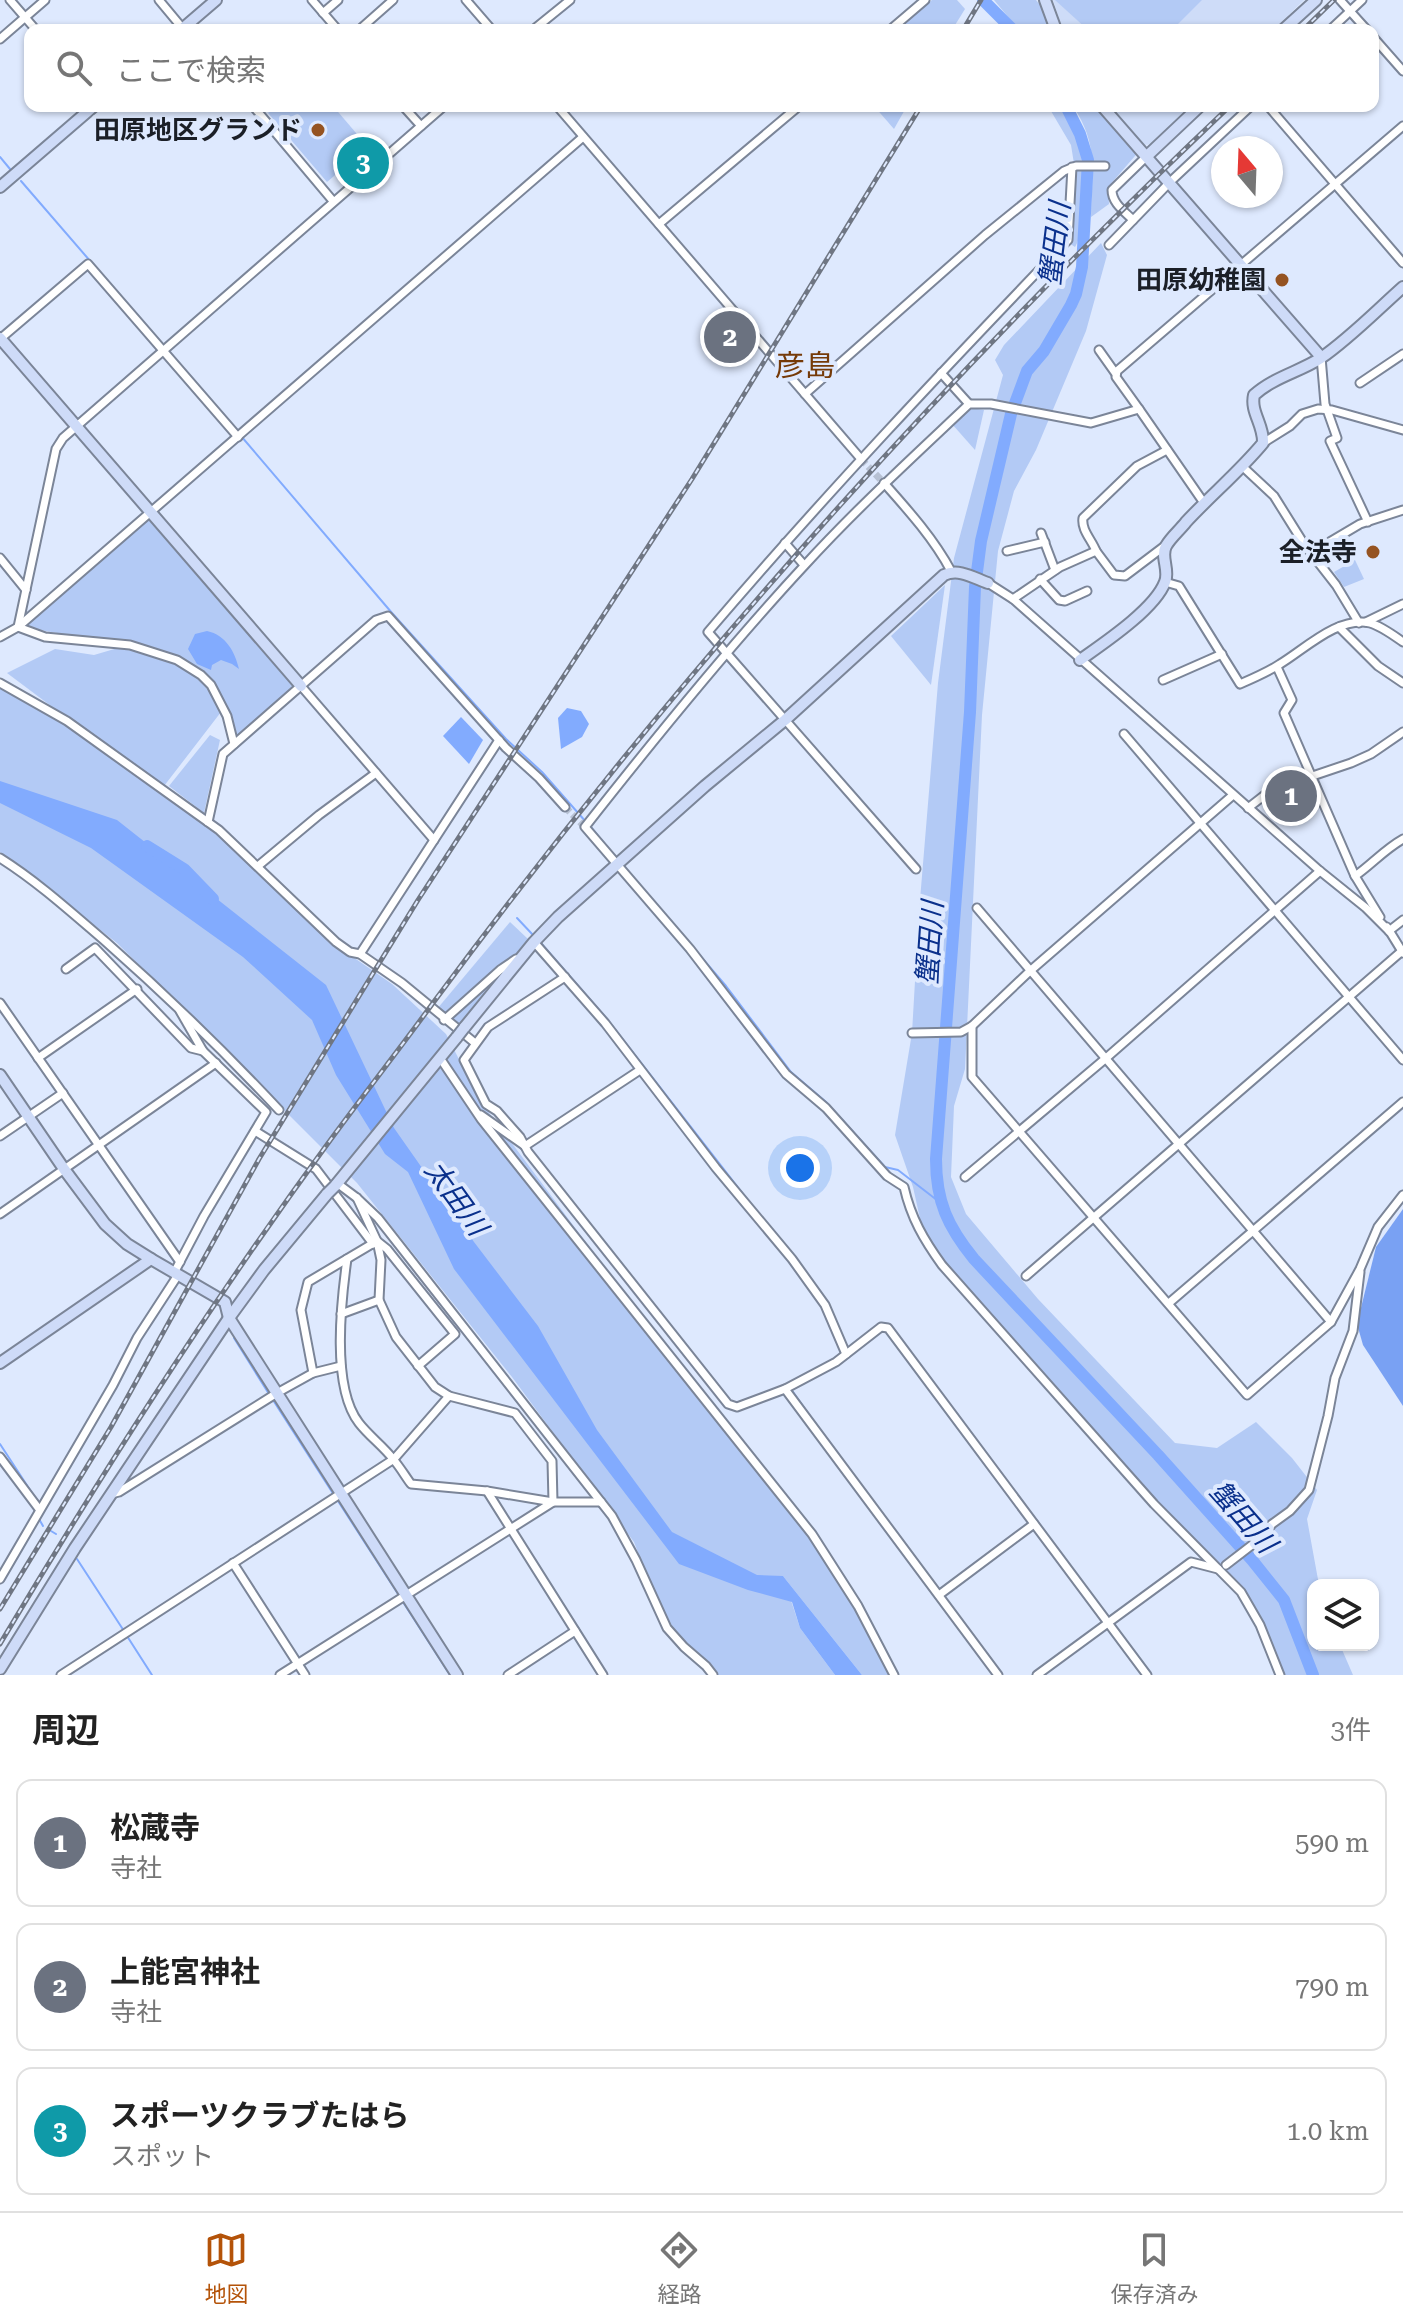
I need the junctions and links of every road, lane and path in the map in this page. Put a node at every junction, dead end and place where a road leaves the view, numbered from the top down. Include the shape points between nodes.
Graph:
1 (10, 0) edge
2 (45, 0) edge
3 (159, 0) edge
4 (216, 0) edge
5 (312, 0) edge
6 (338, 0) edge
7 (393, 0) edge
8 (466, 0) edge
9 (570, 0) edge
10 (925, 0) edge
11 (1045, 0) edge
12 (1316, 0) edge
13 (1340, 0) edge
14 (1362, 0) edge
15 (1350, 10) junction
16 (323, 13) junction
17 (25, 17) junction
18 (31, 24) edge
19 (178, 24) edge
20 (190, 24) edge
21 (333, 24) edge
22 (366, 24) edge
23 (487, 24) edge
24 (540, 24) edge
25 (897, 24) edge
26 (1054, 24) edge
27 (1290, 24) edge
28 (1336, 24) edge
29 (1362, 24) edge
30 (0, 39) edge
31 (1379, 44) edge
32 (1403, 71) edge
33 (87, 112) edge
34 (263, 112) edge
35 (408, 112) edge
36 (437, 112) edge
37 (562, 112) edge
38 (792, 112) edge
39 (1107, 112) edge
40 (1194, 112) edge
41 (1245, 112) edge
42 (1273, 112) edge
43 (261, 114) joint
44 (421, 126) junction
45 (1403, 126) edge
46 (583, 137) junction
47 (1147, 156) junction
48 (1074, 166) junction
49 (1105, 166) dead end
50 (1170, 182) junction
51 (1336, 185) junction
52 (0, 187) edge
53 (333, 201) junction
54 (1133, 220) junction
55 (659, 224) junction
56 (1109, 245) dead end
57 (1403, 263) edge
58 (1241, 265) junction
59 (1403, 287) edge
60 (0, 338) edge
61 (165, 349) junction
62 (1099, 350) dead end
63 (1403, 354) edge
64 (1321, 357) junction
65 (941, 373) junction
66 (1116, 374) junction
67 (1360, 383) dead end
68 (805, 394) junction
69 (969, 404) junction
70 (1139, 409) junction
71 (1327, 410) junction
72 (76, 425) junction
73 (1403, 430) edge
74 (240, 436) junction
75 (1263, 443) junction
76 (1167, 450) junction
77 (861, 459) junction
78 (1243, 467) junction
79 (883, 482) junction
80 (1204, 503) junction
81 (1403, 510) edge
82 (151, 512) junction
83 (1368, 522) junction
84 (1041, 533) dead end
85 (1045, 542) junction
86 (785, 543) junction
87 (1167, 545) junction
88 (1007, 551) dead end
89 (1096, 551) junction
90 (1311, 553) junction
91 (0, 558) edge
92 (804, 565) junction
93 (1055, 570) junction
94 (955, 572) junction
95 (1040, 579) junction
96 (1165, 582) junction
97 (988, 583) joint
98 (26, 591) junction
99 (1087, 591) dead end
100 (1013, 599) junction
101 (1403, 604) edge
102 (1362, 623) junction
103 (18, 627) junction
104 (1339, 627) junction
105 (0, 637) edge
106 (1403, 642) edge
107 (728, 653) junction
108 (1222, 654) junction
109 (1080, 660) junction
110 (1277, 667) junction
111 (1163, 680) dead end
112 (0, 683) edge
113 (1403, 683) edge
114 (301, 686) junction
115 (785, 720) junction
116 (1403, 732) edge
117 (1124, 734) dead end
118 (499, 740) junction
119 (234, 744) junction
120 (376, 773) junction
121 (1311, 776) junction
122 (1233, 795) junction
123 (565, 807) tunnel mouth
124 (1248, 808) junction
125 (208, 822) junction
126 (1200, 823) junction
127 (1403, 839) edge
128 (434, 840) junction
129 (0, 858) edge
130 (258, 866) junction
131 (617, 866) junction
132 (916, 869) dead end
133 (1320, 871) junction
134 (1355, 876) junction
135 (977, 908) dead end
136 (1276, 909) junction
137 (1403, 920) edge
138 (1389, 931) junction
139 (534, 942) junction
140 (1402, 952) edge
141 (360, 954) junction
142 (522, 956) junction
143 (66, 969) dead end
144 (1030, 971) junction
145 (565, 977) junction
146 (137, 989) junction
147 (1349, 996) junction
148 (0, 1003) edge
149 (179, 1008) junction
150 (444, 1020) junction
151 (972, 1026) junction
152 (912, 1033) dead end
153 (475, 1043) junction
154 (203, 1051) junction
155 (38, 1058) junction
156 (439, 1059) junction
157 (1105, 1059) junction
158 (1403, 1060) edge
159 (216, 1063) junction
160 (640, 1070) junction
161 (0, 1075) edge
162 (63, 1093) junction
163 (1403, 1102) edge
164 (279, 1110) dead end
165 (476, 1112) junction
166 (29, 1118) junction
167 (255, 1131) junction
168 (1018, 1132) junction
169 (0, 1136) edge
170 (100, 1145) junction
171 (1179, 1145) junction
172 (525, 1146) junction
173 (64, 1169) junction
174 (965, 1177) dead end
175 (333, 1188) junction
176 (1403, 1195) edge
177 (357, 1198) junction
178 (0, 1214) edge
179 (1094, 1217) junction
180 (1253, 1230) junction
181 (375, 1242) junction
182 (151, 1259) junction
183 (347, 1259) junction
184 (180, 1262) junction
185 (1360, 1269) junction
186 (176, 1274) junction
187 (1026, 1276) dead end
188 (245, 1297) junction
189 (379, 1300) junction
190 (225, 1302) junction
191 (1169, 1303) junction
192 (341, 1314) junction
193 (229, 1318) junction
194 (1331, 1322) junction
195 (846, 1354) junction
196 (0, 1363) edge
197 (341, 1366) junction
198 (418, 1366) junction
199 (313, 1373) junction
200 (785, 1389) junction
201 (277, 1393) junction
202 (449, 1396) junction
203 (0, 1457) edge
204 (394, 1459) junction
205 (487, 1491) junction
206 (111, 1494) junction
207 (341, 1494) junction
208 (553, 1502) junction
209 (601, 1502) junction
210 (39, 1509) junction
211 (1034, 1524) junction
212 (511, 1529) junction
213 (233, 1563) junction
214 (1226, 1565) junction
215 (0, 1579) edge
216 (406, 1595) junction
217 (939, 1595) junction
218 (1108, 1623) junction
219 (575, 1631) junction
220 (298, 1665) junction
221 (0, 1669) edge
222 (61, 1675) edge
223 (280, 1675) edge
224 (305, 1675) edge
225 (457, 1675) edge
226 (508, 1675) edge
227 (603, 1675) edge
228 (713, 1675) edge
229 (894, 1675) edge
230 (998, 1675) edge
231 (1037, 1675) edge
232 (1147, 1675) edge
233 (1280, 1675) edge

1 - 17 street
2 - 17 street
3 - 19 street
4 - 20 street
5 - 16 street
6 - 16 street
7 - 22 street
8 - 23 street
9 - 24 street
10 - 25 street
11 - 26 street
12 - 27 street
13 - 15 street
14 - 15 street
15 - 28 street
15 - 29 street
16 - 21 street
17 - 18 street
17 - 30 street
31 - 32 street
33 - 52 street
34 - 43 street
35 - 44 street
36 - 44 street
37 - 46 street
38 - 55 street
39 - 47 street
40 - 47 street
41 - 50 street
42 - 51 street
43 - 53 street
44 - 53 street
45 - 51 street
46 - 55 street
46 - 74 street
47 - 50 street
47 - 54 street via 1112,190 1116,203
48 - 49 street
48 - 65 street via 1068,240
48 - 68 street via 985,235
50 - 54 street
50 - 58 street
51 - 57 street
51 - 58 street
53 - 61 street
54 - 56 street
55 - 68 street
58 - 64 street
58 - 66 street
59 - 64 street
60 - 61 street via 88,264
60 - 72 street
61 - 72 street
61 - 74 street
62 - 66 street
63 - 67 street
64 - 71 street
64 - 75 street via 1254,395
65 - 69 street
65 - 77 street
66 - 70 street
68 - 77 street
69 - 70 street via 1091,423
69 - 79 street
70 - 76 street
71 - 73 street
71 - 75 street via 1302,414
71 - 83 street via 1337,438 1330,441
72 - 82 street
72 - 98 street via 56,449
74 - 82 street
75 - 78 street
76 - 80 street
76 - 89 street via 1137,466 1083,518
77 - 86 street
78 - 80 street
78 - 90 street via 1274,496
79 - 92 street
79 - 94 street
80 - 87 street
81 - 83 street
82 - 103 street
82 - 114 street
83 - 90 street
84 - 85 street
85 - 88 street
85 - 93 street
86 - 92 street
86 - 107 street via 708,632
87 - 89 street via 1125,576 1114,575
87 - 96 street
89 - 93 street
90 - 102 street
91 - 98 street
92 - 107 street
93 - 95 street
94 - 97 street
94 - 115 street via 944,575
95 - 99 street via 1059,600
95 - 100 street
96 - 108 street via 1179,586
96 - 109 street via 1121,630
97 - 100 street
98 - 103 street
100 - 109 street
101 - 102 street
102 - 104 street
102 - 106 street
103 - 105 street
103 - 119 street via 45,637 130,645 177,660 211,685
104 - 110 street
104 - 113 street
107 - 115 street
107 - 131 street via 585,827
108 - 110 street via 1240,684
108 - 111 street
109 - 122 street
110 - 121 street via 1292,700 1284,713
112 - 125 street via 67,721
114 - 118 street via 376,620 388,616
114 - 119 street
114 - 120 street
115 - 131 street
115 - 132 street
116 - 121 street via 1371,754
117 - 126 street
118 - 123 street
118 - 128 street
119 - 125 street via 223,754
120 - 128 street
120 - 130 street
121 - 124 street via 1271,790
121 - 134 street
122 - 124 street
122 - 126 street
124 - 133 street
125 - 130 street
126 - 136 street
126 - 144 street
127 - 134 street
128 - 141 street
129 - 149 street via 80,919
130 - 141 street via 336,942
131 - 139 street
131 - 214 street via 690,949 786,1074 904,1187 921,1235 942,1265 1154,1504
133 - 136 street
133 - 138 street
134 - 138 street
135 - 144 street
136 - 147 street
136 - 157 street
137 - 138 street
138 - 140 street
139 - 142 street
139 - 145 street
140 - 147 street
141 - 150 street
142 - 150 street
142 - 156 street
143 - 146 street via 95,948
144 - 151 street
144 - 157 street
145 - 153 street via 488,1027
145 - 160 street
146 - 154 street via 191,1048
146 - 155 street
147 - 158 street
147 - 171 street
148 - 155 street
149 - 154 street
149 - 164 street
150 - 153 street
151 - 152 street via 961,1032
151 - 168 street via 972,1077
153 - 172 street via 464,1060 486,1104
154 - 159 street
155 - 162 street
156 - 165 street
156 - 175 street
157 - 168 street
157 - 171 street
159 - 167 street via 266,1112
159 - 170 street
160 - 172 street
160 - 195 street via 810,1282
161 - 166 street
162 - 166 street
162 - 170 street
163 - 180 street
165 - 172 street
165 - 229 street via 812,1534 847,1585
166 - 169 street
166 - 173 street
167 - 181 street via 316,1169
167 - 184 street
168 - 174 street
168 - 179 street
170 - 173 street
170 - 184 street
171 - 179 street
171 - 180 street
172 - 200 street via 728,1404 737,1407
173 - 178 street
173 - 182 street via 105,1224
175 - 177 street
175 - 188 street
176 - 185 street via 1378,1227
177 - 181 street
177 - 209 street via 388,1230
179 - 187 street
179 - 191 street
180 - 191 street
180 - 194 street
181 - 183 street
181 - 189 street via 381,1260
181 - 198 street via 387,1249 455,1334
182 - 186 street
182 - 196 street
183 - 192 street
183 - 199 street via 308,1282 301,1310
184 - 186 street
185 - 194 street
185 - 214 street via 1353,1331 1335,1378 1309,1490
186 - 190 street
186 - 210 street
188 - 190 street
188 - 193 street
189 - 192 street
189 - 198 street via 396,1337
190 - 193 street
191 - 194 street via 1247,1395
192 - 197 street
193 - 201 street
193 - 206 street
195 - 200 street
195 - 211 street via 881,1327 888,1328
197 - 199 street
197 - 204 street via 346,1397 358,1422
198 - 202 street
199 - 201 street
200 - 217 street
201 - 206 street
201 - 207 street
202 - 204 street
202 - 208 street via 515,1413 552,1461
203 - 210 street
204 - 205 street via 411,1484
204 - 207 street
205 - 208 street
205 - 212 street
206 - 221 street
207 - 213 street
207 - 216 street
208 - 209 street
208 - 212 street
209 - 228 street via 626,1541 667,1628
210 - 215 street
211 - 217 street
211 - 218 street
212 - 216 street
212 - 219 street
213 - 220 street
213 - 222 street
214 - 218 street via 1191,1562
214 - 233 street via 1252,1608
216 - 220 street
216 - 225 street
217 - 230 street
218 - 231 street
218 - 232 street
219 - 226 street
219 - 227 street
220 - 223 street
220 - 224 street

